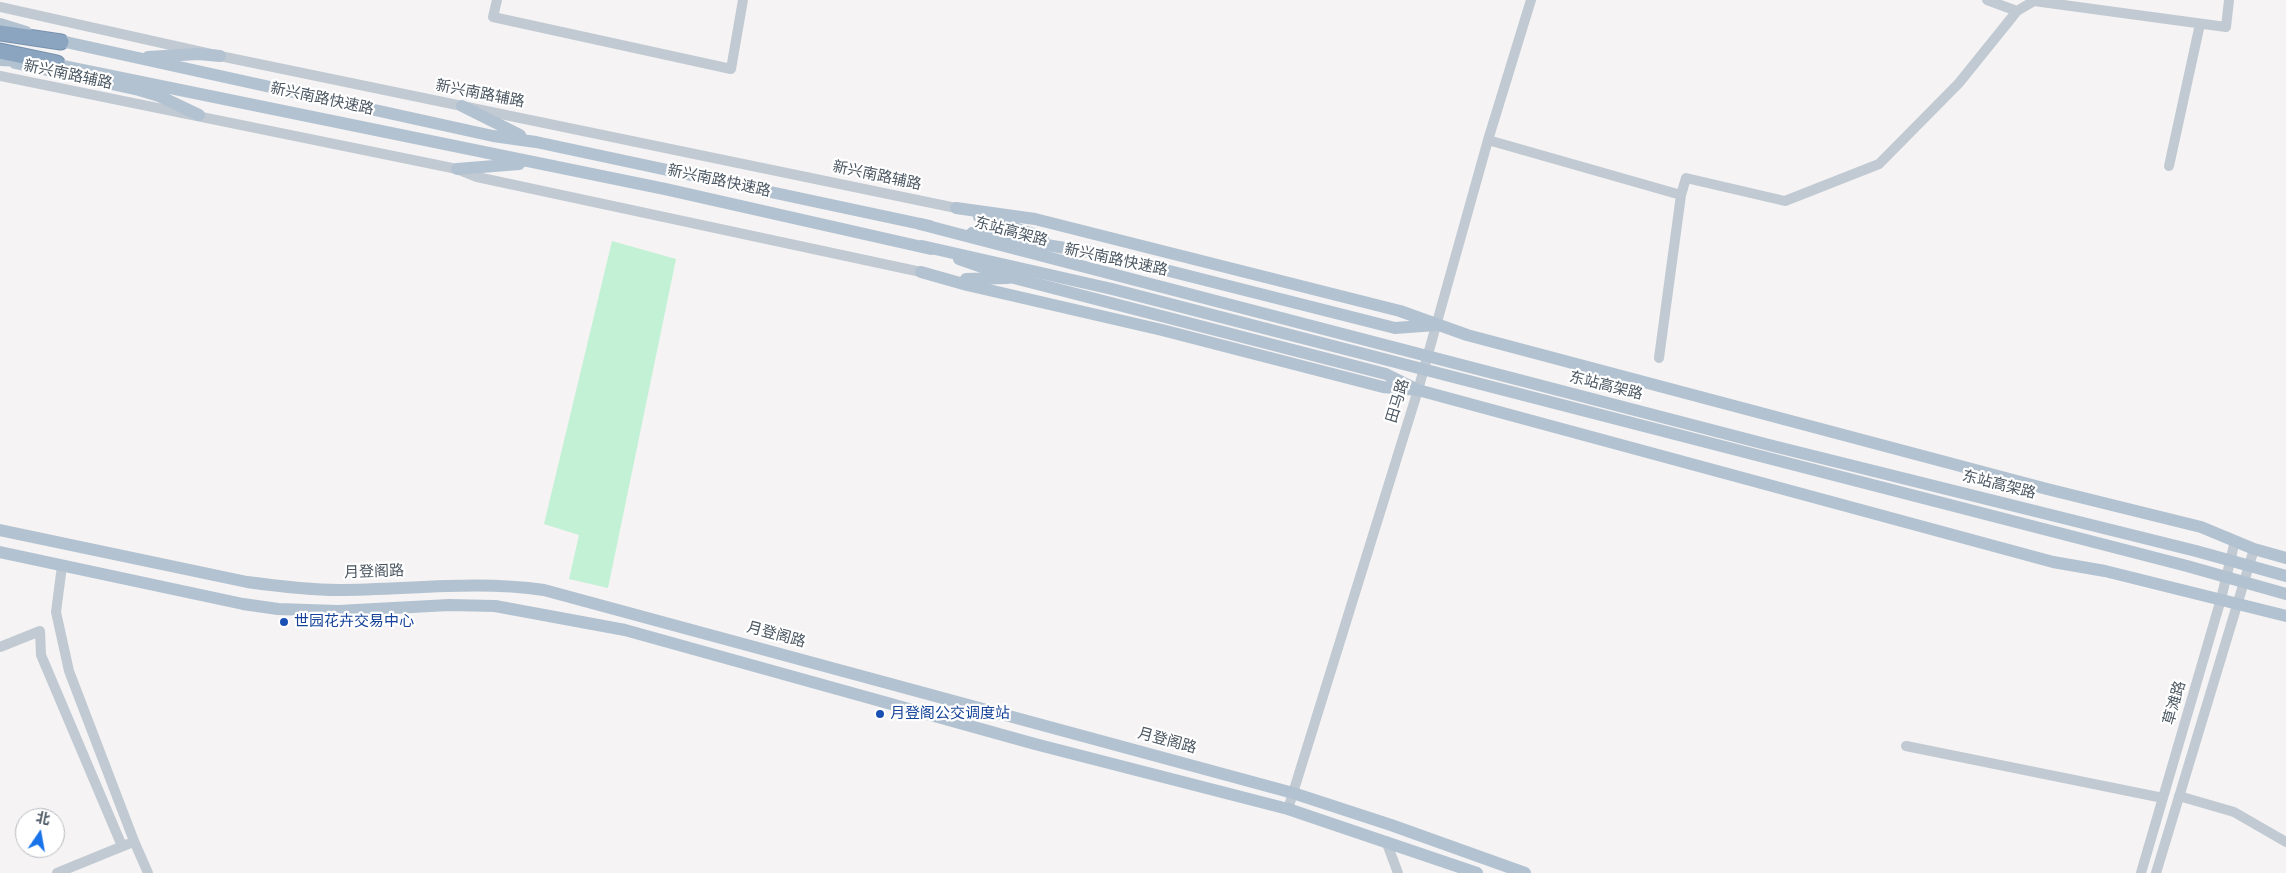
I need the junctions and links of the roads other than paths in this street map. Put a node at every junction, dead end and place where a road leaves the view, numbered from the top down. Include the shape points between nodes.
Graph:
1 (497, 0) edge
2 (743, 0) edge
3 (1531, 0) edge
4 (1987, 0) edge
5 (2229, 0) edge
6 (2081, 4) edge
7 (0, 7) edge
8 (2017, 11) junction
9 (0, 24) edge
10 (2200, 24) junction
11 (0, 33) edge
12 (61, 42) junction
13 (0, 51) edge
14 (220, 56) junction
15 (136, 58) junction
16 (0, 60) edge
17 (56, 63) junction
18 (85, 69) junction
19 (0, 76) edge
20 (139, 90) junction
21 (462, 106) junction
22 (199, 115) junction
23 (1488, 140) junction
24 (536, 142) junction
25 (535, 162) junction
26 (2169, 166) dead end
27 (457, 169) junction
28 (1681, 195) junction
29 (956, 208) junction
30 (920, 224) junction
31 (922, 246) junction
32 (1102, 254) junction
33 (921, 272) junction
34 (1014, 278) junction
35 (1436, 326) junction
36 (1659, 358) dead end
37 (1418, 390) junction
38 (0, 530) edge
39 (2235, 541) junction
40 (2254, 549) junction
41 (0, 552) edge
42 (2286, 558) edge
43 (62, 566) junction
44 (2286, 576) edge
45 (2286, 594) edge
46 (2221, 600) junction
47 (2236, 604) junction
48 (2286, 616) edge
49 (0, 647) edge
50 (1906, 746) dead end
51 (1293, 793) junction
52 (2179, 796) junction
53 (2163, 798) junction
54 (1288, 809) junction
55 (134, 841) junction
56 (1386, 841) junction
57 (2286, 842) edge
58 (122, 846) junction
59 (57, 873) edge
60 (148, 873) edge
61 (1398, 873) edge
62 (1477, 873) edge
63 (1525, 873) edge
64 (2141, 873) edge
65 (2156, 873) edge

1 - 2 street via 493,18 731,69
3 - 23 street, 田马路
4 - 8 street
5 - 10 street via 2226,27
6 - 8 street via 2034,1
6 - 10 street
7 - 14 street, 新兴南路辅路
8 - 28 street via 1959,84 1879,164 1785,201 1686,178
9 - 12 main road
10 - 26 street
11 - 12 highway, 新兴南路快速路
12 - 15 main road, 新兴南路快速路
13 - 17 highway, 新兴南路快速路
14 - 15 main road via 180,54
14 - 21 street, 新兴南路辅路
15 - 24 main road, 新兴南路快速路 via 493,136
16 - 17 main road
16 - 20 main road
17 - 18 main road, 新兴南路快速路
18 - 20 main road
18 - 25 main road, 新兴南路快速路
19 - 22 street, 新兴南路辅路
20 - 22 main road
21 - 24 main road
21 - 29 street, 新兴南路辅路
22 - 27 street, 新兴南路辅路
23 - 28 street
23 - 35 street, 田马路
24 - 30 main road, 新兴南路快速路
25 - 27 main road
25 - 31 main road, 新兴南路快速路
27 - 33 street, 新兴南路辅路 via 477,177
28 - 36 street
29 - 32 main road
29 - 35 main road via 1035,219 1400,311
30 - 32 main road, 新兴南路快速路
30 - 44 main road, 东站高架路, bridge
31 - 34 main road, 新兴南路快速路
31 - 45 main road, 东站高架路, bridge via 1131,294
32 - 35 main road, 新兴南路快速路 via 1395,328
33 - 34 main road via 973,280
33 - 37 main road via 1382,387
34 - 37 main road, 新兴南路快速路 via 1386,374
35 - 37 street, 田马路
35 - 39 main road via 2201,527
37 - 46 main road via 2053,562 2105,571
37 - 51 street, 田马路
38 - 51 main road, 月登阁路 via 281,587 337,590 495,584 544,590
39 - 40 main road
39 - 46 street, 草滩路
40 - 42 main road
40 - 47 street, 草滩路
41 - 43 main road
43 - 54 main road via 278,609 338,611 474,605 568,618 625,630 1034,744
43 - 55 street via 56,612 69,671
46 - 47 main road
46 - 53 street, 草滩路
47 - 48 main road
47 - 52 street, 草滩路
49 - 58 street via 40,631 41,655
50 - 53 street
51 - 54 street, 田马路
51 - 63 main road, 月登阁路
52 - 57 street via 2234,812
52 - 65 street, 草滩路
53 - 64 street, 草滩路
54 - 56 main road
55 - 58 street
55 - 60 street
56 - 61 street
56 - 62 main road
58 - 59 street

